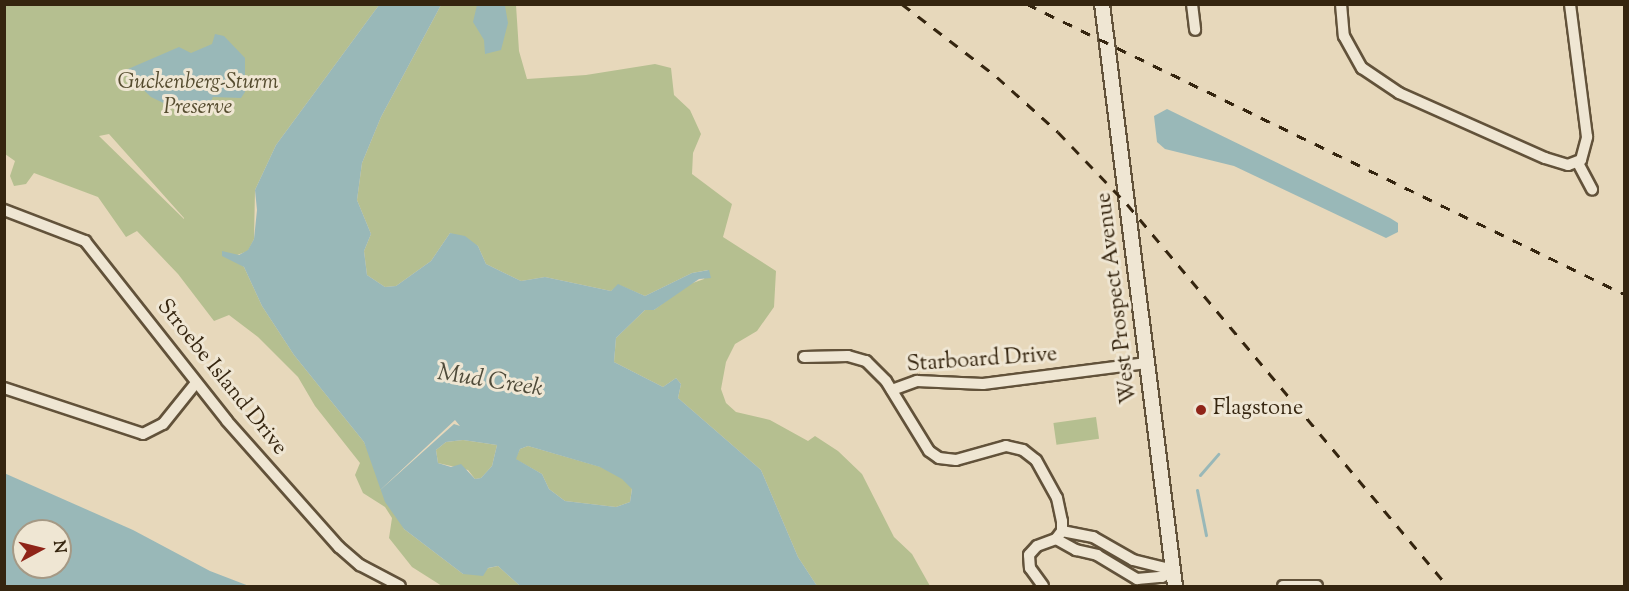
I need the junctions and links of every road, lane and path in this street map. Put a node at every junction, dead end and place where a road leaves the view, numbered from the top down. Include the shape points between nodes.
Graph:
1 (1102, 4) edge
2 (1192, 4) edge
3 (1341, 4) edge
4 (1570, 4) edge
5 (1195, 30) dead end
6 (1578, 163) junction
7 (1592, 189) dead end
8 (4, 210) edge
9 (804, 357) dead end
10 (1147, 363) junction
11 (196, 383) junction
12 (4, 388) edge
13 (892, 390) junction
14 (1059, 535) junction
15 (1173, 570) junction
16 (400, 586) edge
17 (1042, 586) edge
18 (1175, 586) edge
19 (1283, 586) edge
20 (1317, 586) edge

1 - 10 main road, West Prospect Avenue
2 - 5 street
3 - 6 street via 1344,36 1355,61 1399,93 1545,158
4 - 6 street via 1587,137
6 - 7 street
8 - 11 street, Stroebe Island Drive via 85,241
9 - 13 street via 858,358 873,366
10 - 13 street, Starboard Drive via 983,384 917,381
10 - 15 main road, West Prospect Avenue
11 - 12 street via 163,424 142,434
11 - 16 street, Stroebe Island Drive via 344,552 372,573
13 - 14 street via 929,450 939,458 956,460 1006,446 1030,454 1041,466 1057,498
14 - 15 street via 1093,537 1138,562
14 - 15 street via 1076,550 1097,555 1137,579 1162,577
14 - 17 street via 1037,546 1029,555 1030,568
15 - 18 main road, West Prospect Avenue
19 - 20 street

